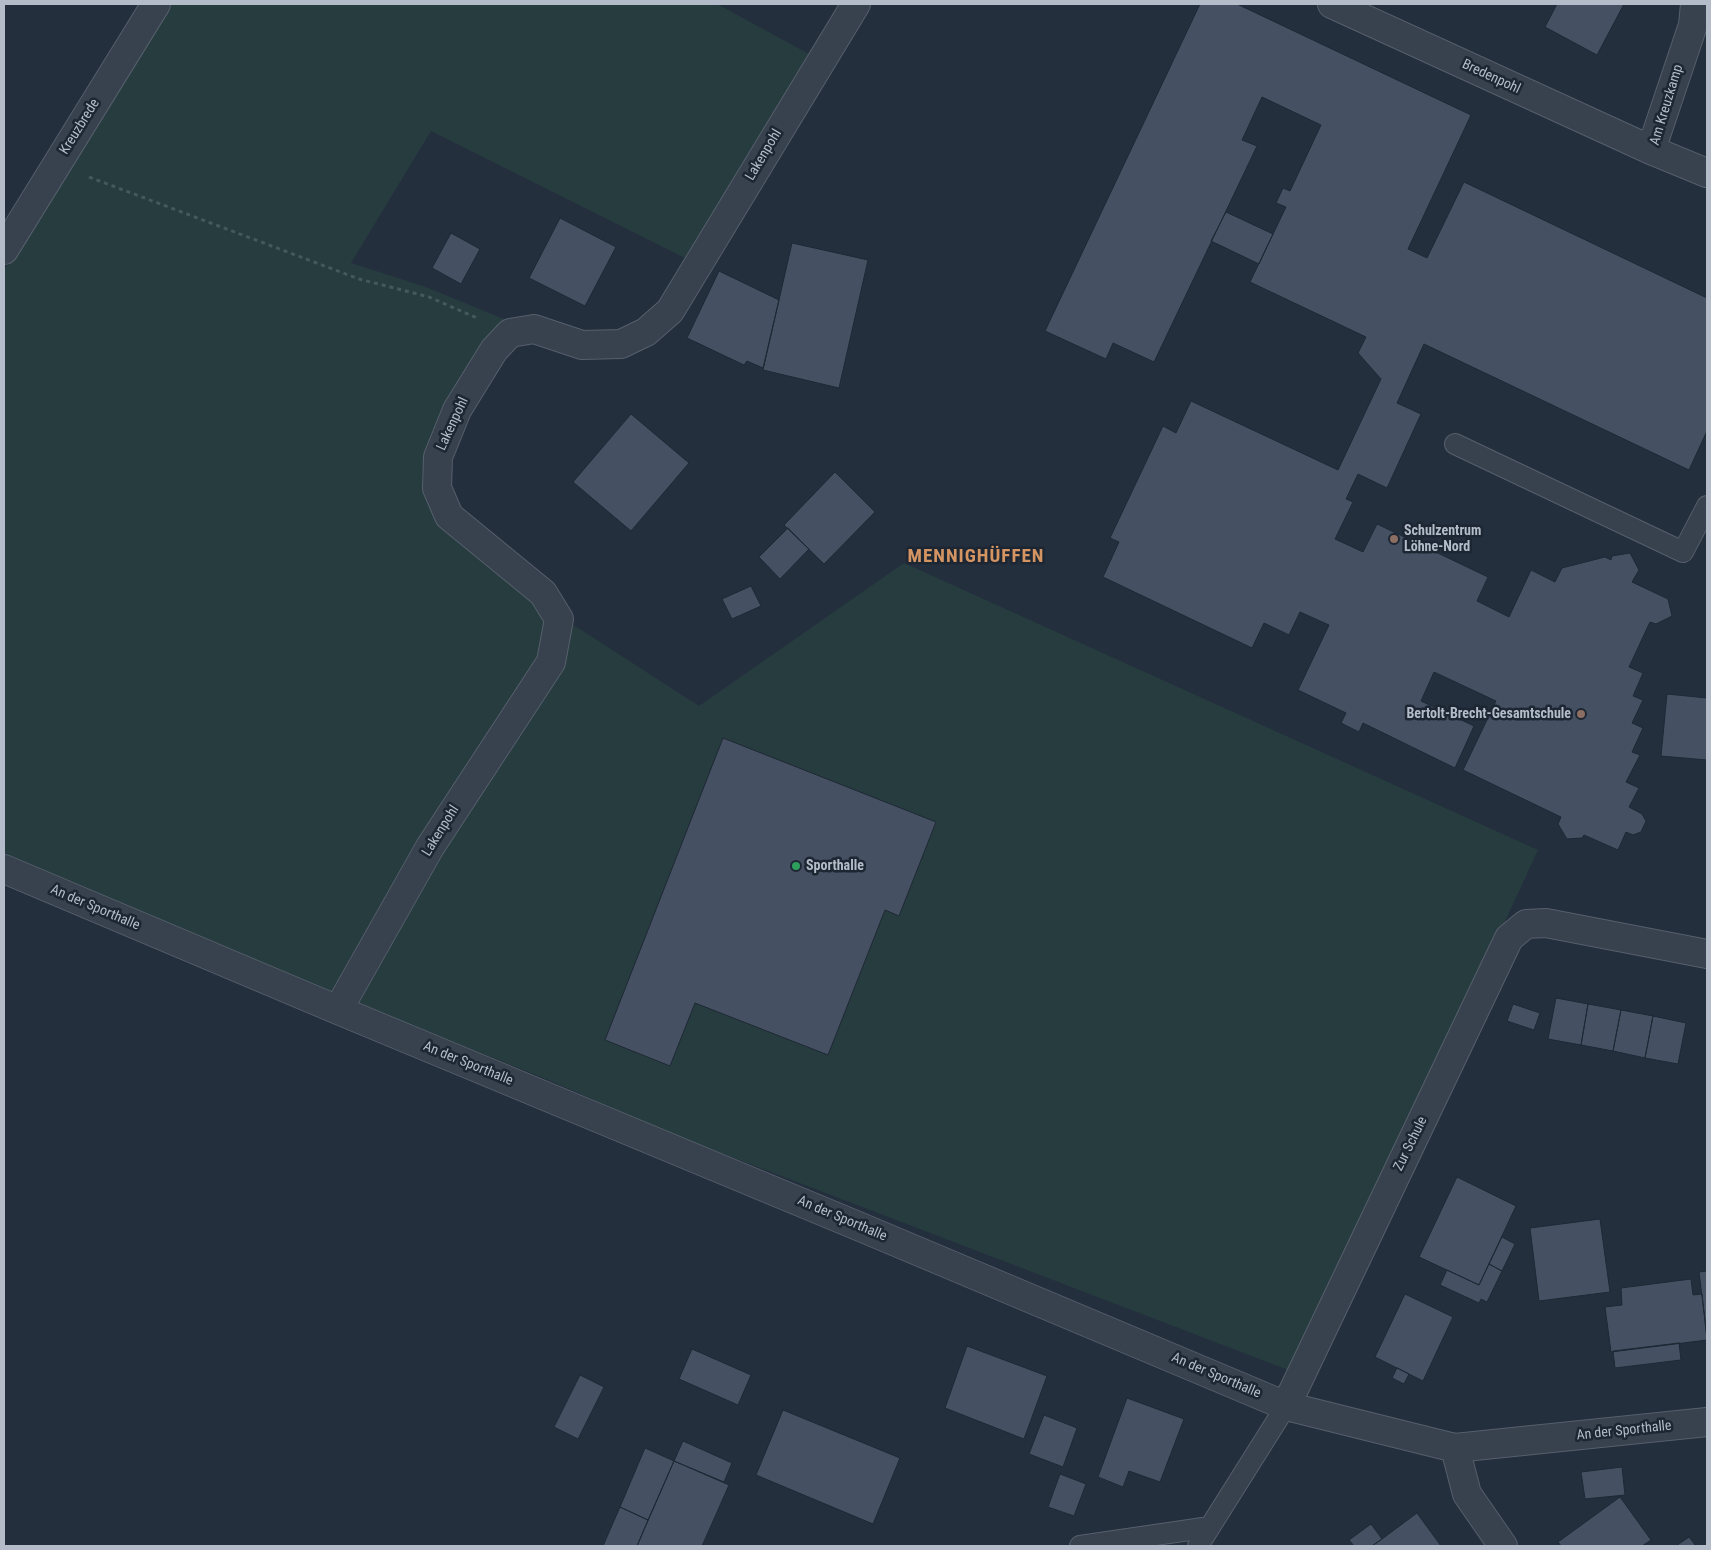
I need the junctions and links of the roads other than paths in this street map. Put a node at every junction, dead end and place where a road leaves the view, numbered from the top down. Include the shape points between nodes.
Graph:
1 (156, 4) edge
2 (856, 4) edge
3 (1332, 4) edge
4 (1698, 20) edge
5 (1651, 150) junction
6 (1707, 174) edge
7 (4, 250) edge
8 (1454, 444) dead end
9 (1707, 506) edge
10 (4, 869) edge
11 (1707, 954) edge
12 (338, 1010) junction
13 (1286, 1406) junction
14 (1707, 1422) edge
15 (1455, 1448) junction
16 (1210, 1527) junction
17 (1080, 1546) edge
18 (1198, 1546) edge
19 (1503, 1546) edge

1 - 7 street, Kreuzbrede
2 - 12 street, Lakenpohl via 670,311 646,332 621,344 582,345 534,329 510,333 494,350 457,410 438,457 437,488 449,516 543,593 559,619 551,662 430,847
3 - 5 street, Bredenpohl
4 - 5 street, Am Kreuzkamp
5 - 6 street, Am Kreuzkamp
8 - 9 lane via 1683,552
10 - 12 street, An der Sporthalle
11 - 13 street, Zur Schule via 1546,923 1526,924 1509,938
12 - 13 street, An der Sporthalle
13 - 15 street, An der Sporthalle
13 - 16 lane, Zur Schule
14 - 15 street, An der Sporthalle
15 - 19 street via 1467,1494
16 - 17 lane
16 - 18 lane, Zur Schule

